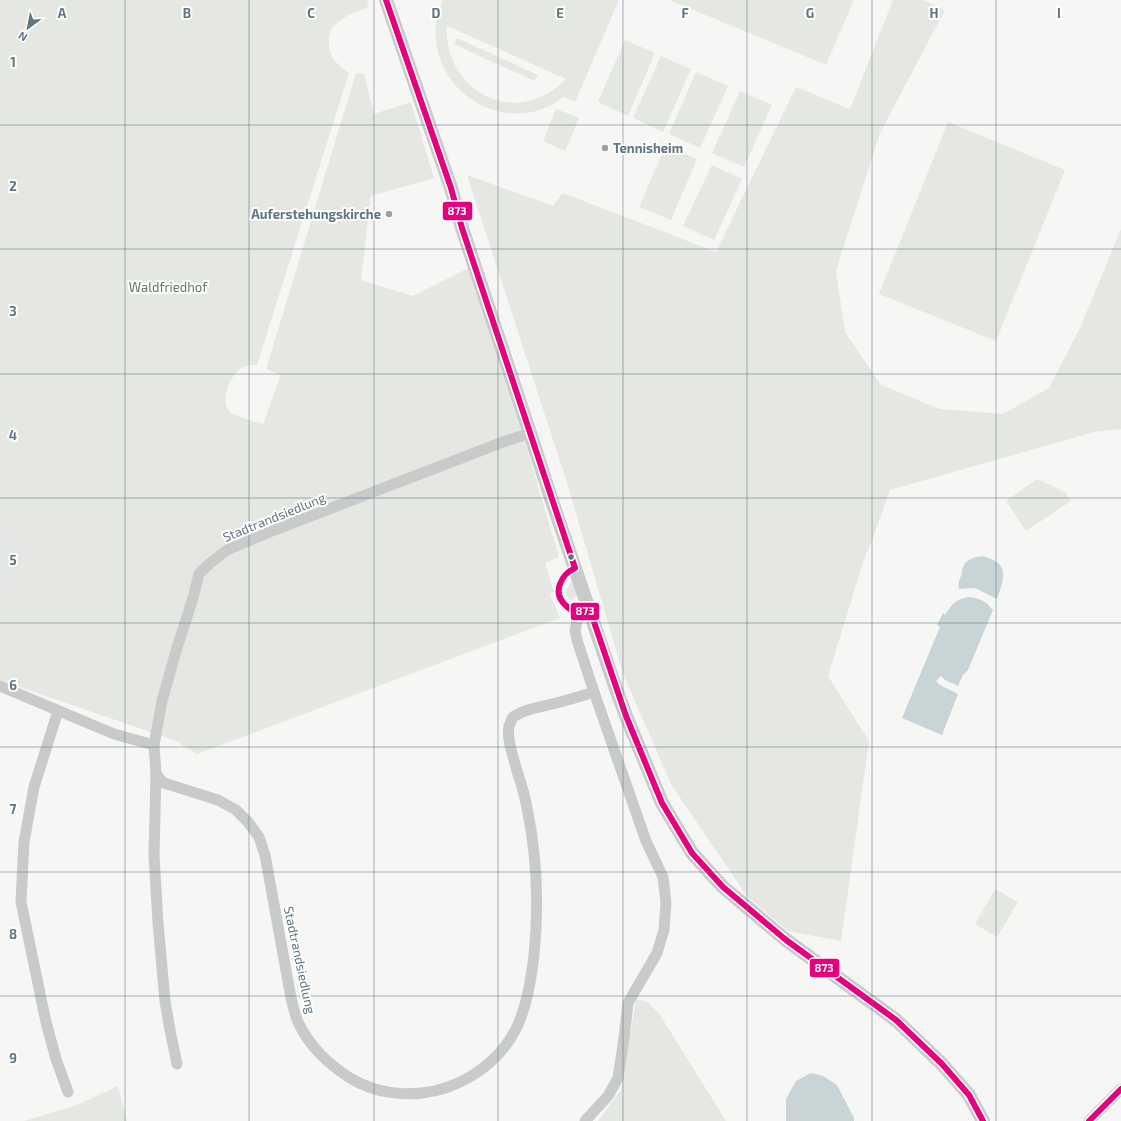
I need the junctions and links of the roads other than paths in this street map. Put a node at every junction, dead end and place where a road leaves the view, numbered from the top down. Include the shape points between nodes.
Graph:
1 (386, 0) edge
2 (530, 433) junction
3 (590, 610) junction
4 (0, 686) edge
5 (594, 692) junction
6 (58, 711) junction
7 (154, 745) junction
8 (156, 774) junction
9 (178, 1064) dead end
10 (1121, 1089) edge
11 (68, 1092) dead end
12 (585, 1121) edge
13 (983, 1121) edge
14 (1089, 1121) edge

1 - 2 street via 451,188
2 - 3 street
2 - 7 street, Stadtrandsiedlung via 272,531 227,550 209,564 200,574 176,651 162,701
3 - 5 street via 580,615 575,630
3 - 13 street via 626,716 662,803 692,853 723,887 786,940 896,1020 942,1064 969,1095
4 - 6 street
5 - 8 street, Stadtrandsiedlung via 530,708 514,716 509,727 510,745 527,808 535,864 536,937 531,978 524,1009 516,1029 504,1047 492,1061 470,1077 438,1091 410,1094 372,1088 353,1080 322,1057 298,1021 291,998 265,855 259,836 236,810 218,800 164,783
5 - 12 street via 646,841 663,877 666,903 664,930 657,953 628,1003 618,1078 608,1096
6 - 7 street via 114,734
6 - 11 street via 34,787 24,842 21,902 46,1022
7 - 8 street, Stadtrandsiedlung
8 - 9 street, Stadtrandsiedlung via 154,855 158,923 165,1001
10 - 14 street

